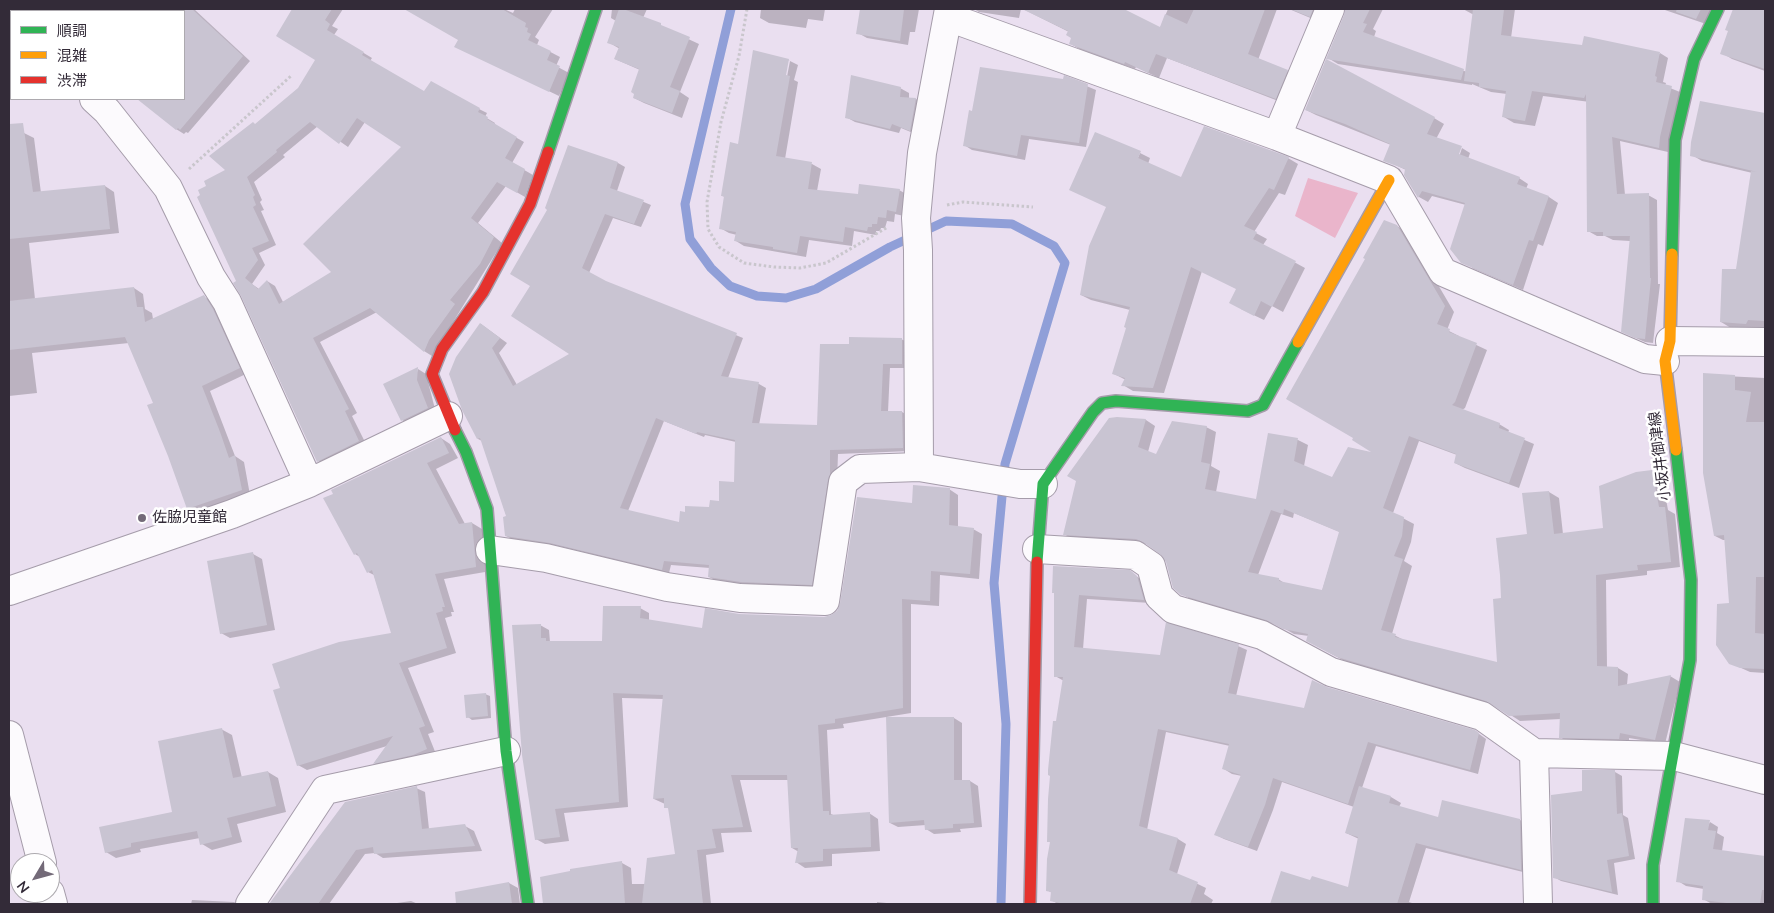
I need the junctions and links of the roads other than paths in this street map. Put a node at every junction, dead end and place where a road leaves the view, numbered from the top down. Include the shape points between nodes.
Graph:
1 (596, 9) edge
2 (1330, 9) edge
3 (1718, 9) edge
4 (949, 13) edge
5 (95, 100) edge
6 (1277, 136) junction
7 (1389, 180) junction
8 (1765, 342) edge
9 (1667, 351) junction
10 (448, 416) junction
11 (919, 467) junction
12 (309, 483) junction
13 (1032, 484) junction
14 (1037, 549) junction
15 (490, 550) junction
16 (9, 591) edge
17 (9, 735) edge
18 (506, 751) junction
19 (1534, 753) junction
20 (1674, 756) junction
21 (1765, 780) edge
22 (39, 853) edge
23 (250, 904) edge
24 (528, 904) edge
25 (1030, 904) edge
26 (1538, 904) edge
27 (1653, 904) edge

1 - 10 street via 530,204 484,292 442,349 432,374
2 - 6 street
3 - 9 street, 小坂井御津線 via 1694,59 1675,140
4 - 6 street
4 - 11 street via 922,153 916,214
5 - 12 street via 168,188 211,277 227,302
6 - 7 street
7 - 9 street via 1443,272 1645,359
7 - 13 street via 1263,405 1248,411 1116,400 1102,403
8 - 9 street
9 - 20 street, 小坂井御津線 via 1691,580 1690,660
10 - 12 street
10 - 15 street via 466,452 487,509
11 - 13 street
11 - 15 street via 860,470 843,482 825,601 740,598 667,587 546,558
12 - 16 street via 232,514
13 - 14 street
14 - 19 street via 1135,555 1151,566 1159,596 1173,609 1262,636 1330,672 1482,716
14 - 25 street
15 - 18 street
17 - 22 street
18 - 23 street via 325,790
18 - 24 street
19 - 20 street
19 - 26 street
20 - 21 street
20 - 27 street, 小坂井御津線 via 1653,865

